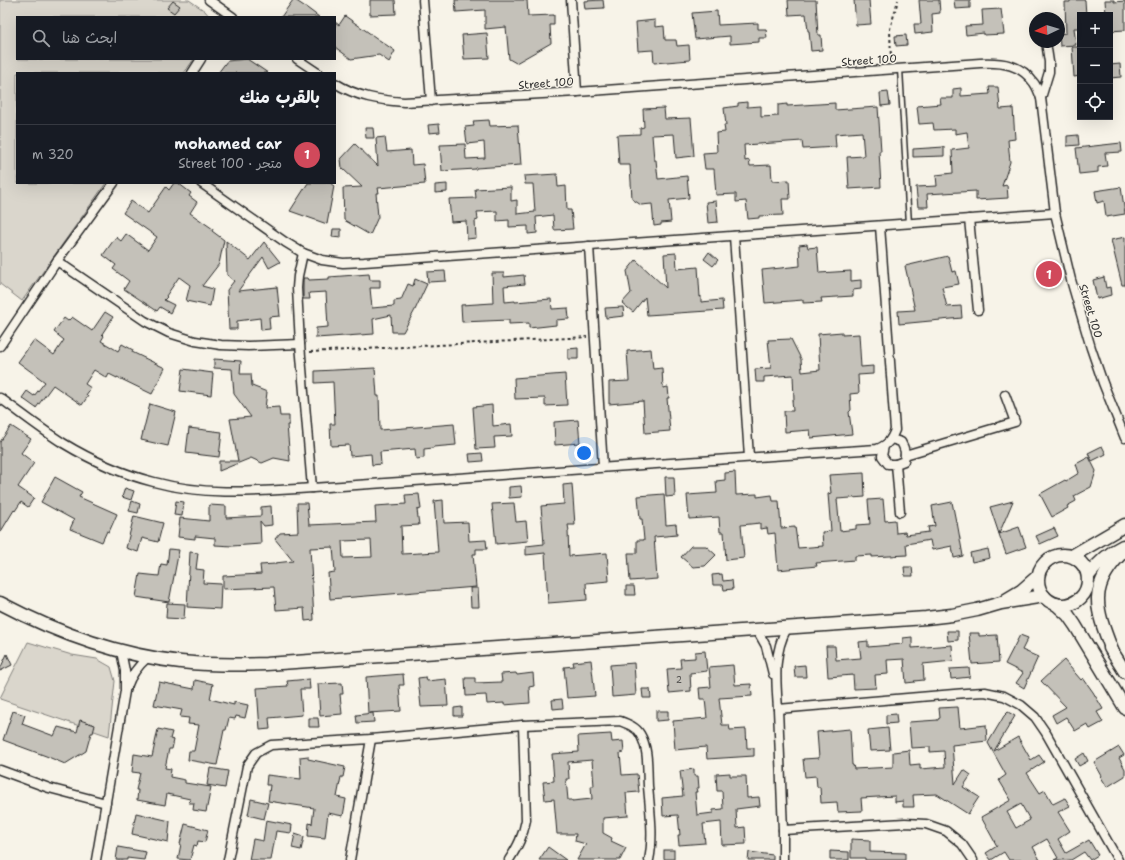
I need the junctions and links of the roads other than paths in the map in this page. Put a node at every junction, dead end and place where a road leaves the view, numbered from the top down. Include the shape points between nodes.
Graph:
1 (209, 0) edge
2 (424, 0) edge
3 (571, 0) edge
4 (231, 16) edge
5 (1047, 48) edge
6 (200, 60) edge
7 (298, 60) edge
8 (896, 69) junction
9 (193, 72) edge
10 (316, 72) edge
11 (336, 84) edge
12 (577, 92) junction
13 (1041, 98) junction
14 (431, 101) junction
15 (113, 184) edge
16 (202, 184) edge
17 (1055, 213) junction
18 (969, 219) junction
19 (909, 224) junction
20 (880, 226) junction
21 (734, 236) junction
22 (588, 246) junction
23 (303, 254) junction
24 (57, 261) junction
25 (978, 310) dead end
26 (300, 344) junction
27 (0, 346) edge
28 (1005, 395) dead end
29 (0, 398) edge
30 (1122, 420) edge
31 (1125, 438) edge
32 (891, 439) junction
33 (884, 446) junction
34 (905, 455) junction
35 (749, 457) junction
36 (896, 464) junction
37 (603, 467) junction
38 (312, 488) junction
39 (900, 512) dead end
40 (1125, 525) edge
41 (1125, 545) edge
42 (1125, 550) edge
43 (1072, 556) junction
44 (1038, 576) junction
45 (1088, 576) junction
46 (1086, 590) junction
47 (1044, 596) junction
48 (0, 603) edge
49 (1001, 603) junction
50 (1056, 604) junction
51 (788, 628) junction
52 (757, 630) junction
53 (121, 651) junction
54 (1113, 654) junction
55 (148, 657) junction
56 (1125, 672) edge
57 (125, 691) junction
58 (777, 692) junction
59 (1125, 708) edge
60 (778, 709) junction
61 (523, 725) junction
62 (371, 739) junction
63 (0, 770) edge
64 (106, 803) junction
65 (783, 830) junction
66 (96, 860) edge
67 (228, 860) edge
68 (350, 860) edge
69 (509, 860) edge
70 (649, 860) edge
71 (782, 860) edge
72 (973, 860) edge
73 (1118, 860) edge

1 - 4 street
2 - 14 street
3 - 12 street
5 - 13 street via 1049,72
6 - 9 street
7 - 10 street
8 - 12 street, Street 100
8 - 13 street, Street 100 via 995,62 1010,65 1024,72
8 - 19 lane
11 - 14 street, Street 100 via 359,95 381,101
12 - 14 street, Street 100
13 - 17 street, Street 100
15 - 24 street
16 - 23 street
17 - 18 street
17 - 30 street, Street 100 via 1091,348
18 - 19 street
18 - 25 street
19 - 20 street
20 - 21 street
20 - 32 street via 895,420 895,430
21 - 22 street
21 - 35 street
22 - 23 street via 350,262 322,260
22 - 37 street
23 - 26 street via 297,288
24 - 26 street via 145,321 169,333 221,345
24 - 27 street
26 - 38 street
28 - 34 street via 1015,422
29 - 38 street via 62,442 92,459 122,473 154,483 221,492
30 - 31 street, Street 100
32 - 33 street
32 - 34 street via 900,442 905,449
33 - 35 street via 877,449
33 - 36 street via 882,456 888,464
34 - 36 street via 904,461
35 - 37 street
36 - 39 street
37 - 38 street
40 - 43 street
41 - 45 street via 1105,556
42 - 54 street via 1105,572 1099,591 1099,612
43 - 44 street via 1054,556 1046,561
43 - 45 street via 1086,567
44 - 47 street via 1039,587
44 - 49 street via 1021,591
45 - 46 street
46 - 50 street via 1074,603
46 - 54 street via 1094,620
47 - 49 street
47 - 50 street
48 - 53 street via 59,631
49 - 51 street via 952,615
50 - 59 street via 1075,624
51 - 52 street
51 - 58 street via 781,640 776,662
52 - 55 street via 266,664 224,665
52 - 58 street via 768,654
53 - 55 street
53 - 57 street
54 - 56 street
55 - 57 street via 134,672
57 - 64 street
58 - 60 street
60 - 65 street
60 - 73 street via 966,693 985,692 1004,696 1021,705 1035,717
61 - 62 street
61 - 69 street via 526,820 521,840
61 - 70 street via 620,721 631,725 639,733 646,756 652,830
62 - 67 street via 271,745 256,753 247,766
62 - 68 street
63 - 64 street via 49,788
64 - 66 street
65 - 71 street
65 - 72 street via 926,824 946,831 962,844

